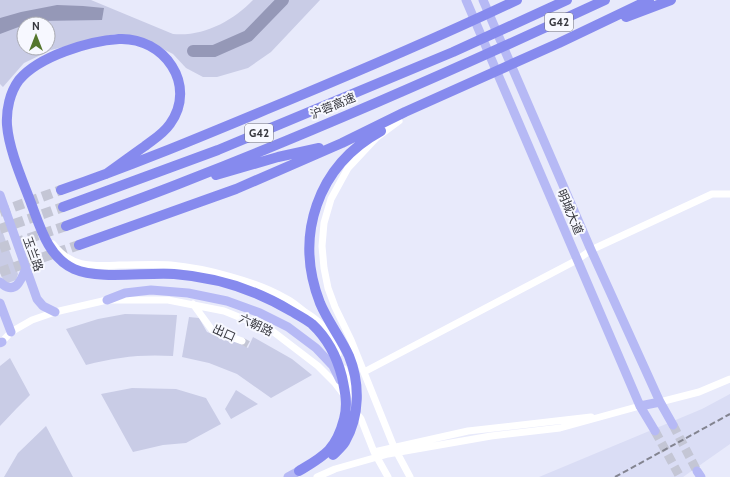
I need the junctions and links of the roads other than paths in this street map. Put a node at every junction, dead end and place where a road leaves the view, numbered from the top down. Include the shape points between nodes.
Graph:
1 (466, 0) edge
2 (483, 0) edge
3 (517, 0) edge
4 (566, 0) edge
5 (606, 0) edge
6 (648, 0) edge
7 (671, 0) edge
8 (559, 43) junction
9 (464, 86) junction
10 (399, 121) junction
11 (342, 143) junction
12 (106, 174) junction
13 (184, 182) junction
14 (61, 190) tunnel mouth
15 (730, 194) edge
16 (0, 195) edge
17 (63, 208) tunnel mouth
18 (34, 211) junction
19 (66, 226) tunnel mouth
20 (79, 245) tunnel mouth
21 (592, 250) junction
22 (577, 260) junction
23 (26, 268) junction
24 (0, 282) edge
25 (107, 300) junction
26 (0, 303) edge
27 (193, 304) junction
28 (55, 312) junction
29 (11, 332) junction
30 (242, 341) tunnel mouth
31 (1, 343) edge
32 (364, 372) junction
33 (730, 379) edge
34 (345, 390) junction
35 (660, 402) junction
36 (640, 406) junction
37 (607, 415) junction
38 (361, 419) junction
39 (344, 420) junction
40 (673, 425) tunnel mouth
41 (655, 431) tunnel mouth
42 (394, 447) junction
43 (374, 452) junction
44 (332, 456) junction
45 (301, 474) edge
46 (288, 477) edge
47 (317, 477) edge
48 (388, 477) edge
49 (410, 477) edge

1 - 22 main road, 明城大道
2 - 21 main road, 明城大道
3 - 12 highway via 264,111
4 - 17 highway, 沪蓉高速 / G42 via 453,52 218,150
5 - 13 highway, 沪蓉高速 / G42 via 458,68
6 - 8 highway
7 - 8 highway
8 - 9 highway
9 - 10 highway
9 - 11 highway
10 - 32 street via 376,138 348,168 331,198 324,223 322,246 328,288
10 - 44 highway via 357,146 341,162 323,190 313,214 309,252 314,284 321,305 349,357 356,379 355,417 345,442
11 - 13 highway
11 - 20 highway via 236,189
12 - 14 highway
12 - 18 highway via 160,136 171,123 176,111 179,90 175,71 161,52 138,40 102,41 77,48 48,58 18,81 11,96 7,125 19,170
13 - 19 highway, 沪蓉高速 / G42
15 - 21 street via 712,194
16 - 23 main road, 玉兰路
18 - 34 highway via 46,240 57,256 74,269 94,274 196,276 248,290 278,303 310,322 326,341 340,370
18 - 38 street via 47,237 57,249 67,258 81,264 171,265 253,284 285,298 327,330 333,339
21 - 22 street
21 - 35 main road, 明城大道
22 - 32 street
22 - 36 main road, 明城大道
23 - 24 main road via 17,286 11,288
23 - 28 main road, 玉兰路 via 37,299 43,306
25 - 27 street, 六朝路 via 168,300
25 - 28 street, 六朝路
25 - 34 main road via 125,292 151,290 188,293 227,301 288,327 316,348 333,366
26 - 29 main road
27 - 30 street, 出口 via 212,330
27 - 38 street, 六朝路 via 224,311 271,330 335,382
28 - 29 street, 六朝路 via 32,320
29 - 31 street, 六朝路
32 - 42 street
33 - 35 street via 699,392
34 - 39 highway via 347,403
35 - 36 main road
35 - 40 main road, 明城大道
36 - 37 street
36 - 41 main road, 明城大道
37 - 42 street via 468,431
37 - 47 street via 560,428 491,436 388,454 335,469
38 - 43 street, 六朝路
39 - 44 highway via 341,437
39 - 45 highway via 331,449
42 - 43 street
42 - 49 street
43 - 48 street, 六朝路
44 - 45 highway via 324,463
45 - 46 main road

